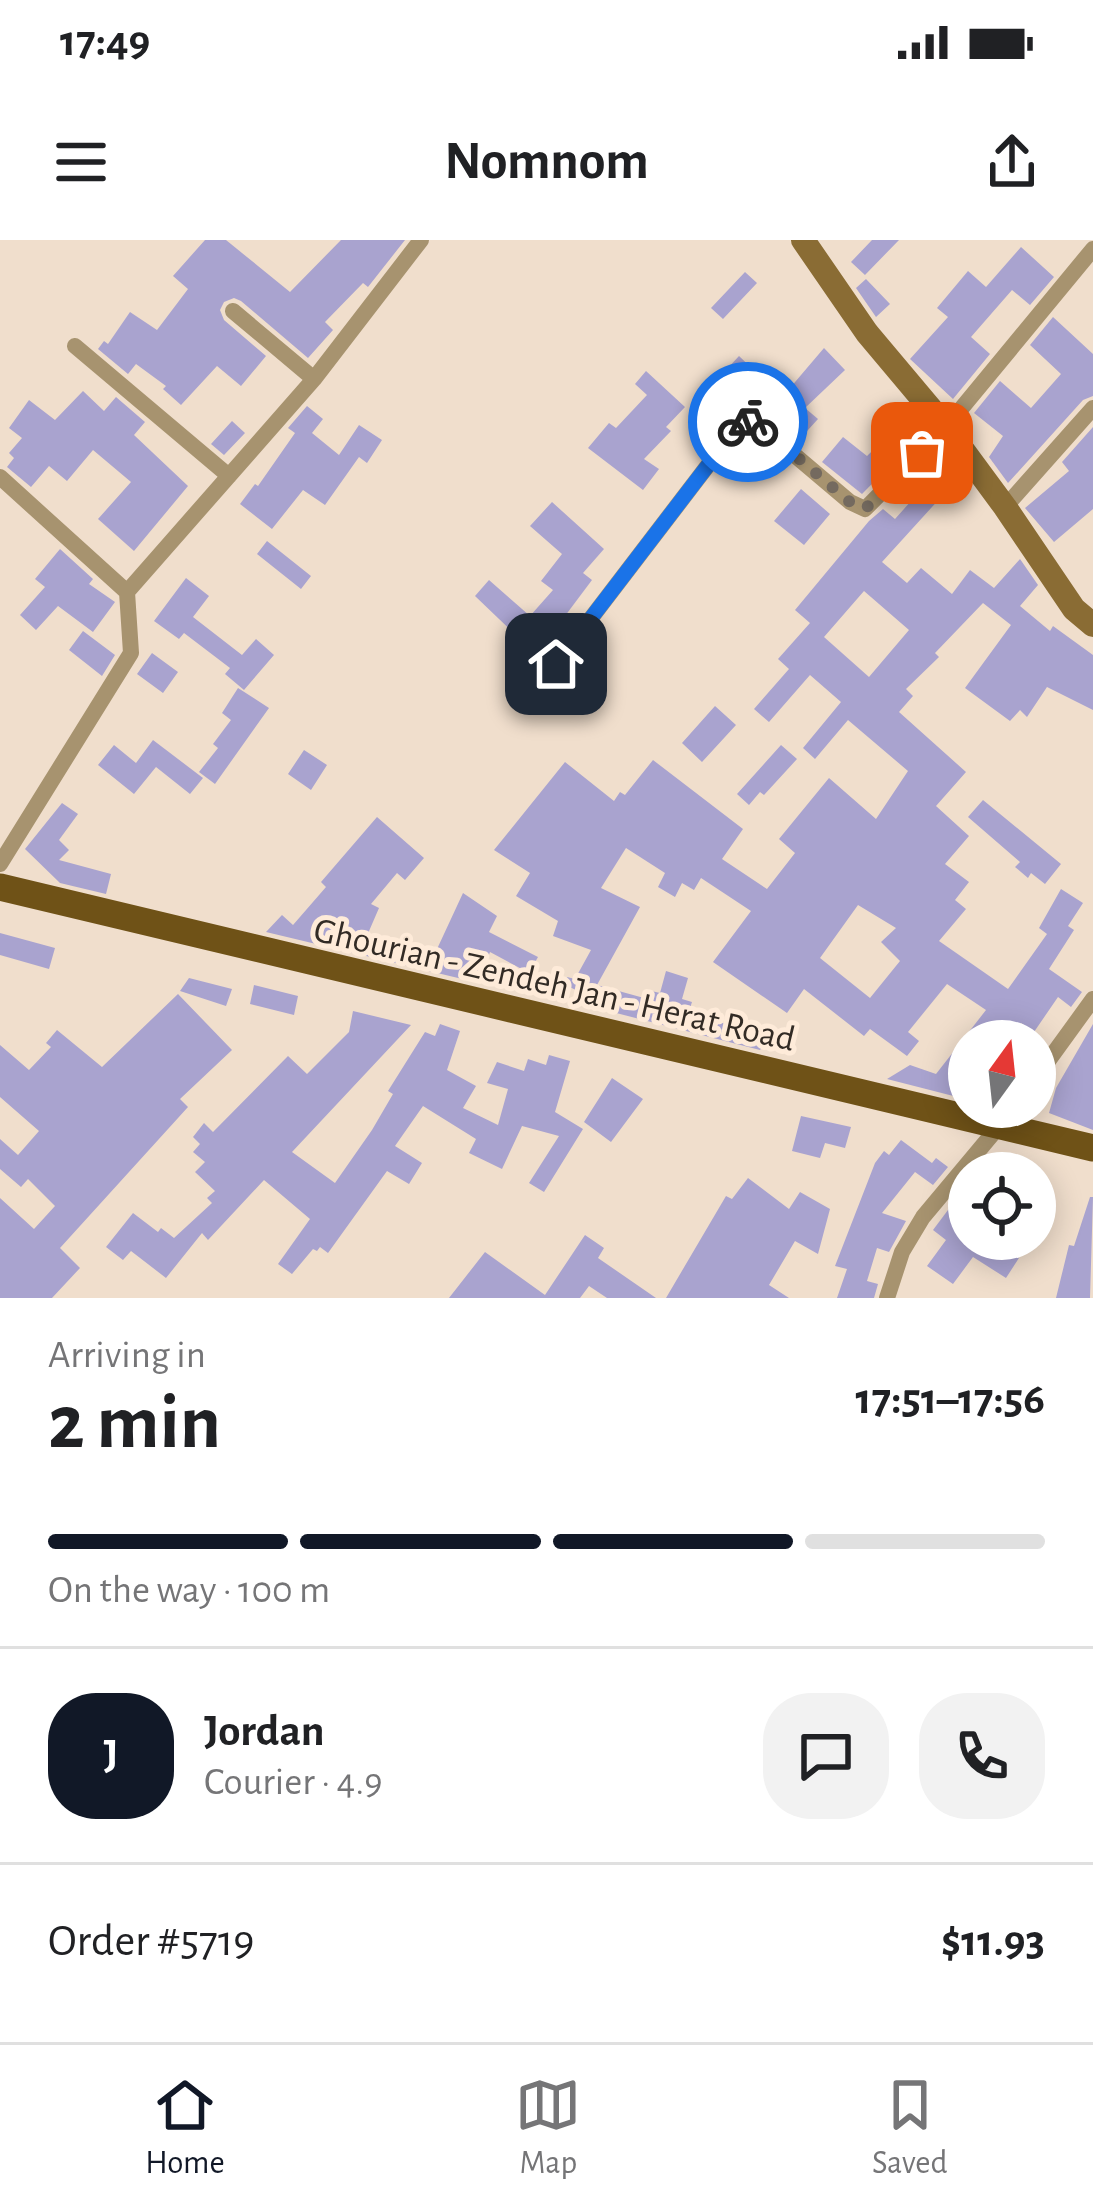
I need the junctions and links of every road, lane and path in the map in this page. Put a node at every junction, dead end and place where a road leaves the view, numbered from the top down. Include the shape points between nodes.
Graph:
1 (421, 240) edge
2 (803, 240) edge
3 (1093, 249) edge
4 (233, 311) dead end
5 (75, 346) dead end
6 (314, 379) junction
7 (1093, 408) edge
8 (946, 427) junction
9 (229, 476) junction
10 (0, 477) edge
11 (1005, 507) junction
12 (127, 592) junction
13 (1093, 626) edge
14 (556, 664) dead end
15 (0, 864) edge
16 (0, 887) edge
17 (1093, 999) edge
18 (1056, 1050) edge
19 (948, 1103) edge
20 (999, 1128) edge
21 (1038, 1128) edge
22 (1093, 1148) edge
23 (887, 1298) edge

1 - 6 street
2 - 8 street
3 - 8 street
4 - 6 street
5 - 9 street
6 - 9 street
7 - 11 street
8 - 11 street
8 - 14 street via 865,509 758,424 735,430
9 - 12 street
10 - 12 street
11 - 13 street
12 - 15 street via 131,653
16 - 19 main road, Ghourian - Zendeh Jan - Herat Road
17 - 18 street
20 - 23 street via 923,1216
21 - 22 main road, Ghourian - Zendeh Jan - Herat Road

